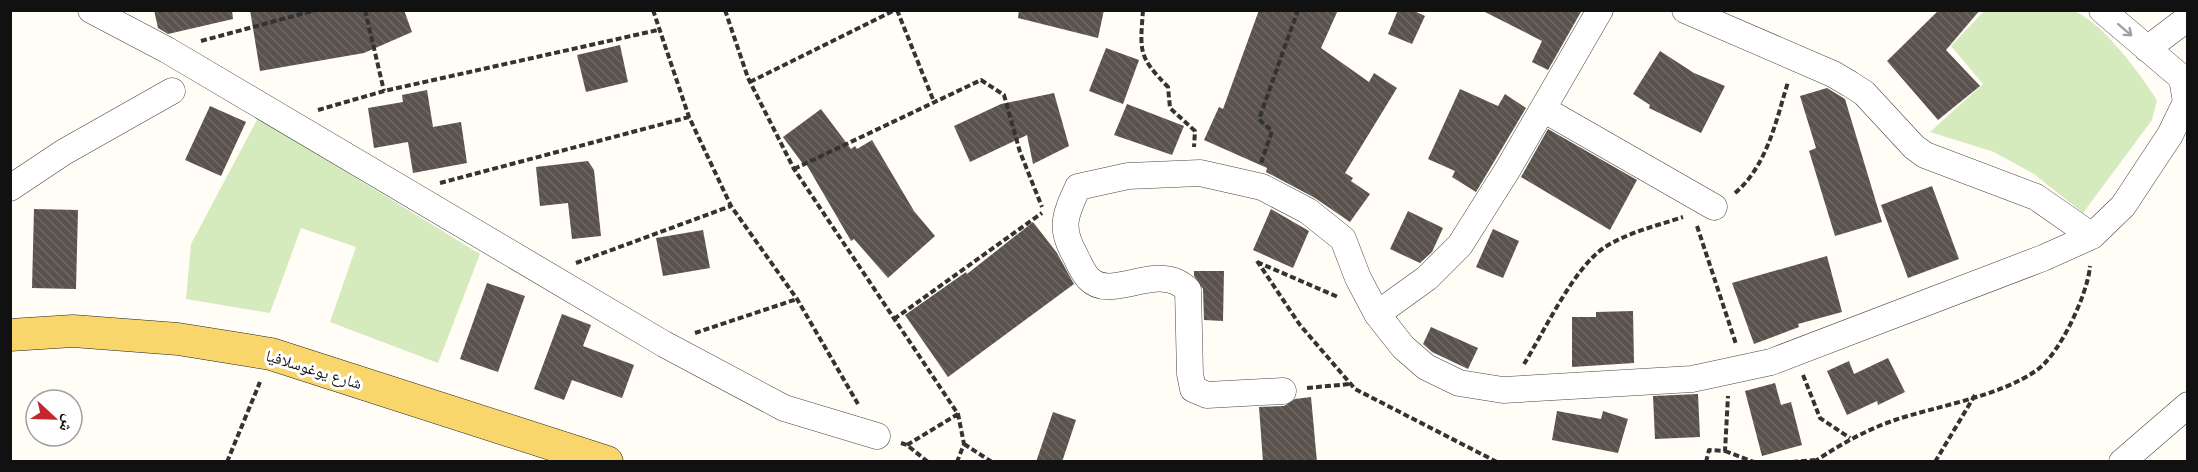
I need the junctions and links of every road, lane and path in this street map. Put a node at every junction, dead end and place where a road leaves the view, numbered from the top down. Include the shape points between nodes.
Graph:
1 (91, 10) edge
2 (316, 10) edge
3 (364, 10) edge
4 (653, 10) edge
5 (725, 10) edge
6 (896, 10) edge
7 (1143, 10) edge
8 (1298, 10) edge
9 (1600, 10) edge
10 (1685, 10) edge
11 (2102, 10) edge
12 (2178, 17) edge
13 (658, 30) junction
14 (2147, 49) junction
15 (167, 50) junction
16 (1794, 58) junction
17 (750, 82) junction
18 (172, 91) dead end
19 (384, 91) junction
20 (934, 102) junction
21 (1543, 109) junction
22 (689, 117) junction
23 (286, 120) junction
24 (794, 169) junction
25 (1191, 173) junction
26 (1254, 184) junction
27 (1078, 187) junction
28 (10, 188) edge
29 (407, 192) junction
30 (730, 206) junction
31 (1704, 210) junction
32 (1043, 212) junction
33 (2092, 236) junction
34 (548, 273) junction
35 (797, 299) junction
36 (1377, 314) junction
37 (894, 319) junction
38 (10, 335) edge
39 (664, 344) junction
40 (1795, 353) junction
41 (271, 354) junction
42 (1736, 372) junction
43 (1350, 384) junction
44 (1509, 390) junction
45 (1282, 391) joint
46 (1975, 395) junction
47 (2187, 405) edge
48 (958, 414) junction
49 (877, 436) joint
50 (1851, 439) junction
51 (964, 444) junction
52 (1725, 451) junction
53 (1814, 461) edge
54 (227, 462) edge
55 (607, 462) edge
56 (928, 462) edge
57 (957, 462) edge
58 (992, 462) edge
59 (1497, 462) edge
60 (1706, 462) edge
61 (1754, 462) edge
62 (1792, 462) edge
63 (1935, 462) edge
64 (2122, 462) edge

1 - 15 street
2 - 15 path
3 - 19 path
4 - 13 path
5 - 17 path
6 - 17 path
6 - 20 path
7 - 25 path via 1141,51 1149,67 1168,87 1170,108 1195,131
8 - 26 path via 1259,119 1272,130
9 - 21 street
10 - 16 street
11 -> 14 street
12 - 14 street
13 - 19 path
13 - 22 path
14 - 33 street via 2182,78 2186,102 2170,135 2123,206
15 - 23 street
16 - 31 path via 1763,155 1740,189
16 - 33 street via 1833,74 1864,93 1925,155 2036,197
17 - 24 path
18 - 28 street via 64,152
19 - 23 path
20 - 24 path
20 - 32 path via 981,80 1004,95
21 - 31 street
21 - 36 street via 1460,245 1427,278
22 - 29 path
22 - 30 path
23 - 29 street
24 - 37 path
25 - 26 street
25 - 27 street via 1128,176
26 - 36 street via 1308,211 1343,239
27 - 32 path
27 - 45 street via 1066,213 1065,238 1088,278 1108,286 1166,277 1180,281 1188,290 1193,389 1207,395
29 - 34 street
30 - 34 path
30 - 35 path
31 - 42 path
31 - 44 path via 1632,234 1593,257
32 - 37 path
33 - 40 street
33 - 46 path via 2084,292 2048,362 2022,380
34 - 39 street
35 - 39 path
35 - 49 path
36 - 43 path via 1257,261 1300,325
36 - 44 street via 1403,347 1426,367 1459,383
37 - 48 path
38 - 41 main road, شارع يوغوسلافيا via 73,331 167,338
39 - 49 street via 784,408
40 - 42 street
40 - 50 path via 1820,418
41 - 54 path
41 - 55 main road, شارع يوغوسلافيا
42 - 44 street via 1692,379
42 - 52 path
43 - 45 path
43 - 59 path
46 - 50 path
46 - 63 path
47 - 64 street
48 - 51 path
48 - 56 path via 907,445
50 - 53 path
51 - 57 path
51 - 58 path
52 - 60 path via 1708,450
52 - 61 path
53 - 62 path

